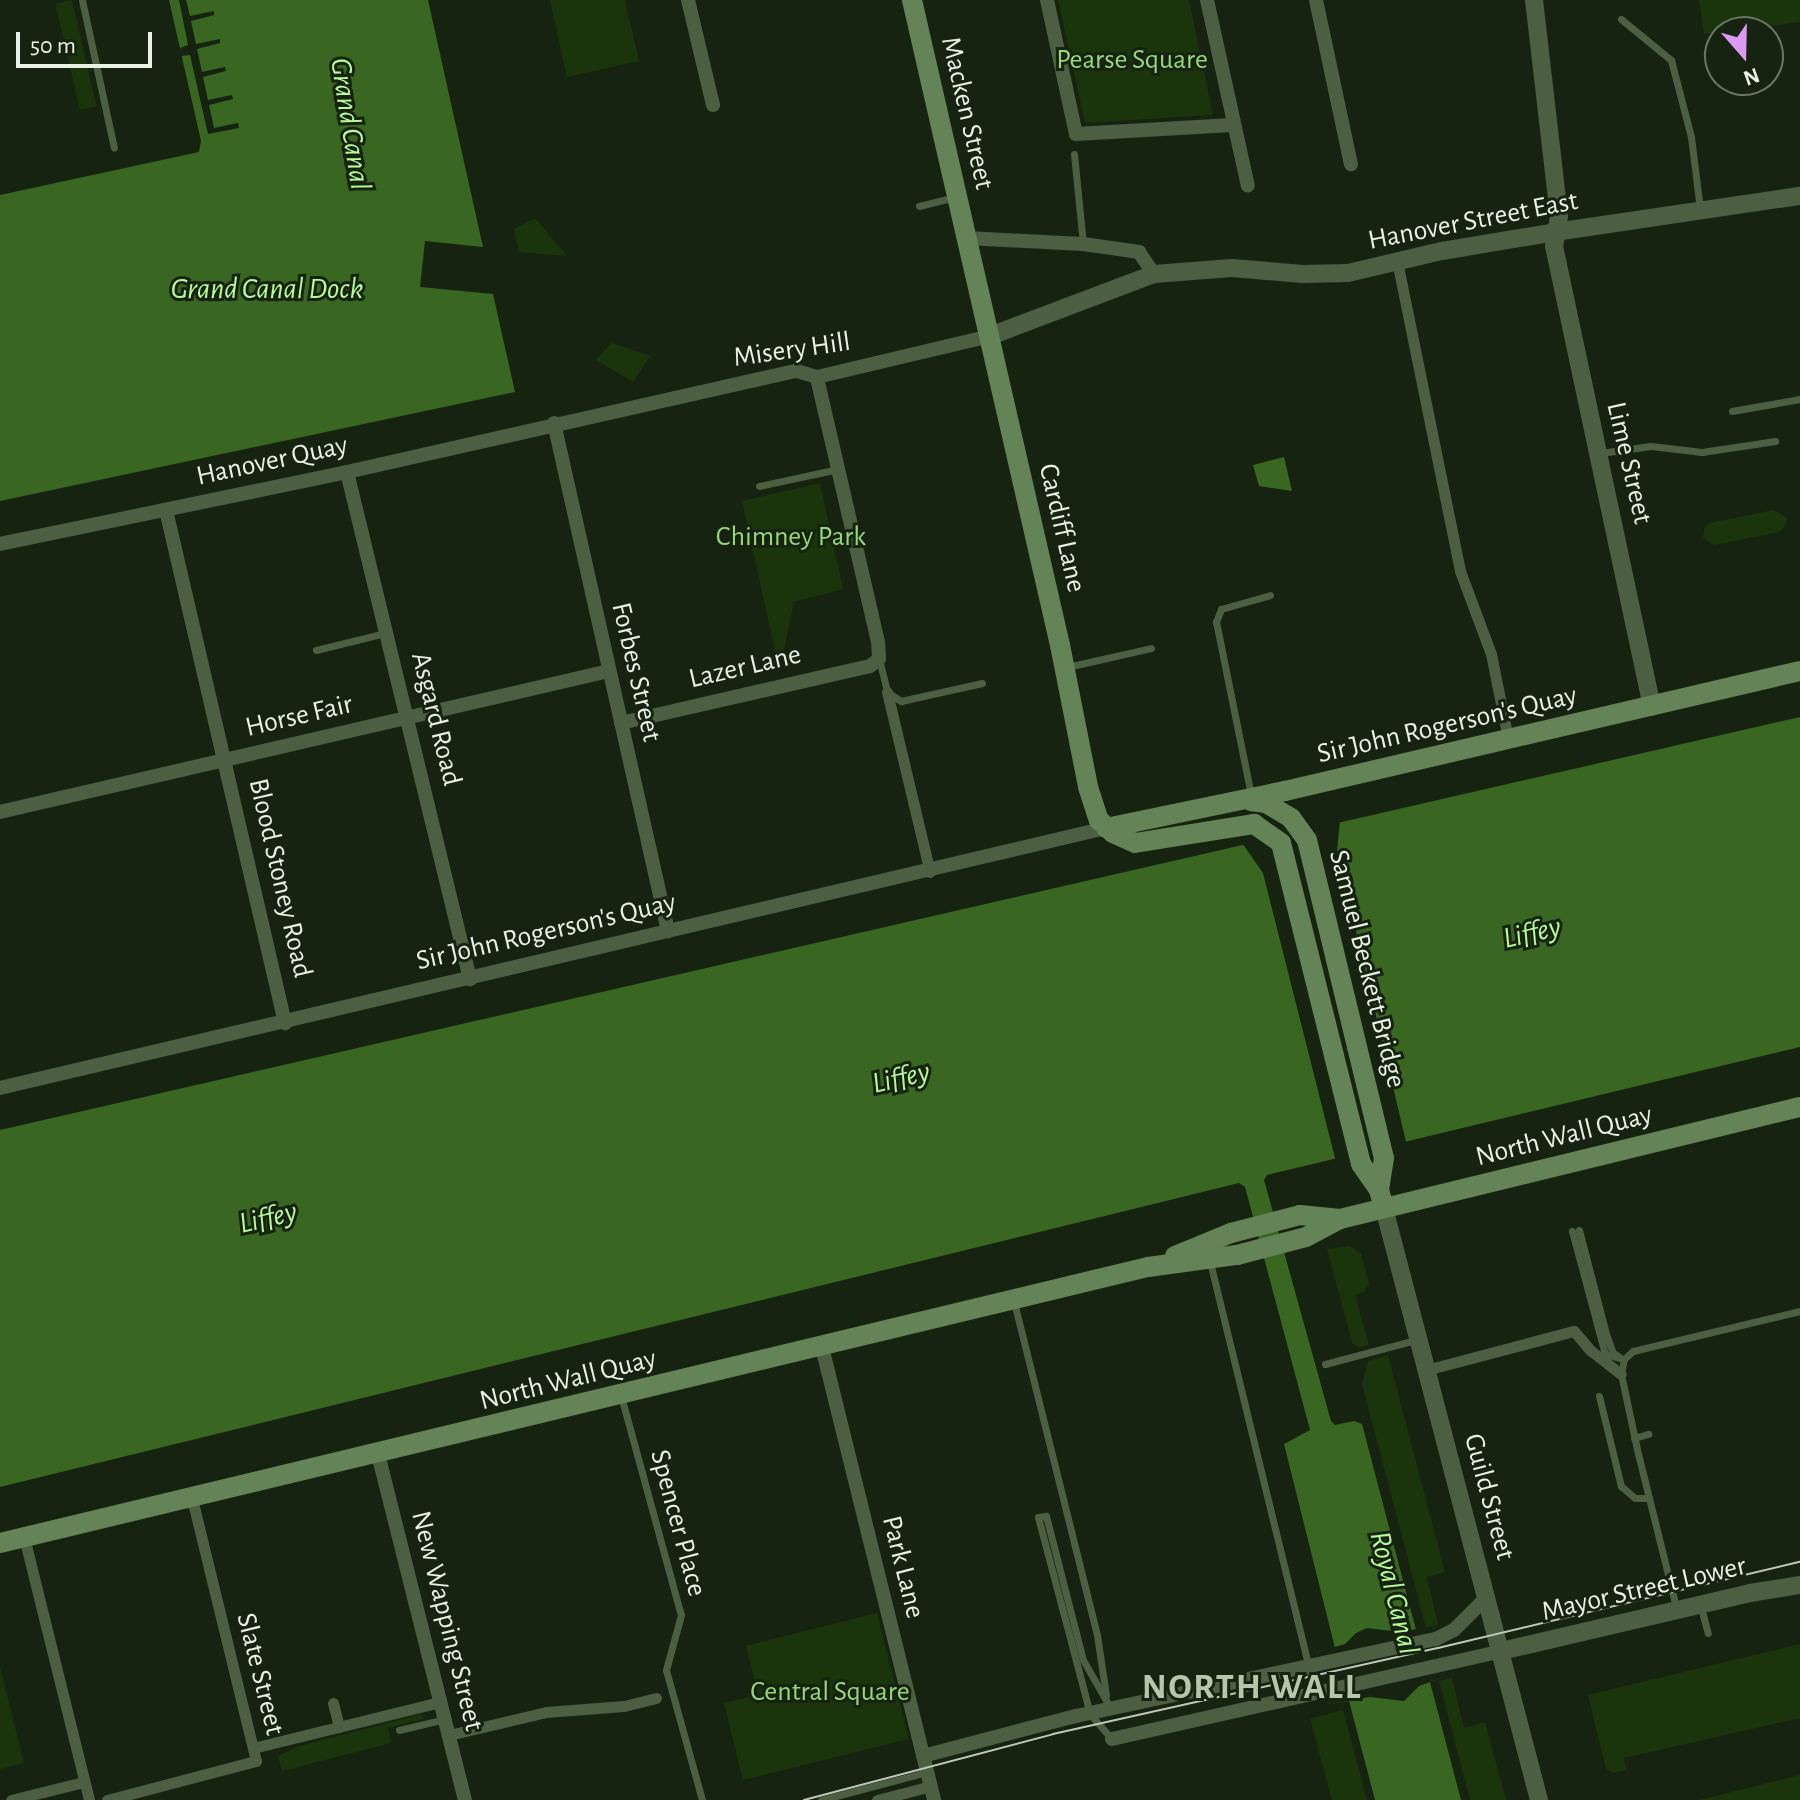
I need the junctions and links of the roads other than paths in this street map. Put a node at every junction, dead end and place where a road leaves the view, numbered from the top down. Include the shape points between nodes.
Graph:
1 (82, 0) edge
2 (688, 0) edge
3 (912, 0) edge
4 (1047, 0) edge
5 (1207, 0) edge
6 (1316, 0) edge
7 (1534, 0) edge
8 (1621, 19) dead end
9 (713, 105) dead end
10 (1232, 125) junction
11 (114, 148) dead end
12 (1074, 154) dead end
13 (1351, 164) dead end
14 (1248, 186) dead end
15 (1800, 196) edge
16 (958, 197) junction
17 (919, 206) dead end
18 (1700, 209) junction
19 (1555, 232) junction
20 (967, 238) junction
21 (1083, 244) junction
22 (1397, 261) junction
23 (1154, 274) junction
24 (990, 336) junction
25 (817, 377) junction
26 (1800, 399) edge
27 (1732, 411) dead end
28 (554, 423) junction
29 (1775, 441) dead end
30 (1598, 454) junction
31 (838, 469) junction
32 (347, 472) junction
33 (759, 486) dead end
34 (166, 510) junction
35 (0, 544) edge
36 (1270, 595) dead end
37 (388, 633) junction
38 (1151, 648) dead end
39 (316, 650) dead end
40 (879, 659) junction
41 (1065, 668) junction
42 (609, 671) junction
43 (1800, 671) edge
44 (982, 683) dead end
45 (887, 692) junction
46 (1652, 707) junction
47 (410, 718) junction
48 (621, 723) junction
49 (1508, 738) junction
50 (226, 759) junction
51 (1247, 798) junction
52 (0, 812) edge
53 (1106, 828) junction
54 (930, 872) junction
55 (668, 931) junction
56 (470, 979) junction
57 (285, 1023) junction
58 (1, 1084) edge
59 (1800, 1107) edge
60 (1381, 1199) junction
61 (1340, 1219) junction
62 (1576, 1231) dead end
63 (1209, 1259) junction
64 (1148, 1267) junction
65 (1013, 1300) junction
66 (1800, 1311) edge
67 (1418, 1340) junction
68 (822, 1347) junction
69 (1624, 1359) junction
70 (1325, 1364) dead end
71 (1426, 1370) junction
72 (1621, 1374) junction
73 (621, 1396) junction
74 (1599, 1396) dead end
75 (1648, 1434) dead end
76 (1634, 1438) junction
77 (378, 1454) junction
78 (191, 1495) junction
79 (1649, 1498) junction
80 (24, 1537) junction
81 (0, 1543) edge
82 (1800, 1585) edge
83 (1486, 1598) junction
84 (1700, 1604) junction
85 (1676, 1609) junction
86 (1708, 1633) dead end
87 (1501, 1651) junction
88 (1314, 1666) junction
89 (1321, 1693) junction
90 (656, 1698) dead end
91 (440, 1702) junction
92 (333, 1703) dead end
93 (1109, 1703) junction
94 (1090, 1714) junction
95 (445, 1719) junction
96 (339, 1727) junction
97 (399, 1730) dead end
98 (449, 1735) junction
99 (1112, 1739) joint
100 (253, 1748) junction
101 (923, 1756) junction
102 (84, 1782) junction
103 (931, 1786) edge
104 (11, 1800) edge
105 (89, 1800) edge
106 (107, 1800) edge
107 (465, 1800) edge
108 (702, 1800) edge
109 (821, 1800) edge
110 (877, 1800) edge
111 (1539, 1800) edge

1 - 11 lane
2 - 9 street
3 - 16 main road, Macken Street
4 - 10 street via 1076,134
5 - 10 street
6 - 13 street
7 - 19 street, Lime Street via 1559,216
8 - 18 lane via 1671,60 1691,137
10 - 14 street
12 - 21 lane
15 - 18 street, Hanover Street East
16 - 17 lane
16 - 20 main road, Macken Street
18 - 19 street, Hanover Street East
19 - 22 street, Hanover Street East
19 - 30 street, Lime Street
20 - 21 street
20 - 24 main road, Cardiff Lane
21 - 23 street via 1139,252
22 - 23 street, Hanover Street East via 1326,274 1232,268
22 - 49 street via 1460,571 1491,654
23 - 24 street, Hanover Street East
24 - 25 street, Misery Hill
24 - 41 main road, Cardiff Lane
25 - 28 street, Misery Hill via 797,371
25 - 31 street
26 - 27 lane
28 - 32 street, Hanover Quay
28 - 42 street, Forbes Street
29 - 30 lane via 1702,452 1651,446
30 - 46 street, Lime Street
31 - 33 lane
31 - 40 street
32 - 34 street, Hanover Quay
32 - 37 street, Asgard Road
34 - 35 street, Hanover Quay
34 - 50 street, Blood Stoney Road
36 - 51 lane via 1221,609 1216,622
37 - 39 lane
37 - 47 street, Asgard Road
38 - 41 lane
40 - 45 lane
40 - 48 street, Lazer Lane via 870,666
41 - 53 main road, Cardiff Lane via 1088,787
42 - 47 street, Horse Fair
42 - 48 street, Forbes Street
43 - 46 main road, Sir John Rogerson's Quay
44 - 45 lane via 906,701
45 - 54 street
46 - 49 main road, Sir John Rogerson's Quay
47 - 50 street, Horse Fair
47 - 56 street, Asgard Road
48 - 55 street, Forbes Street
49 - 51 main road, Sir John Rogerson's Quay
50 - 52 street, Horse Fair
50 - 57 street, Blood Stoney Road
51 - 53 main road, Sir John Rogerson's Quay
51 - 60 main road, Samuel Beckett Bridge via 1277,808 1301,829 1315,866 1384,1158
53 - 54 street, Sir John Rogerson's Quay
53 - 60 main road, Samuel Beckett Bridge via 1142,843 1254,824 1284,852 1361,1164
54 - 55 street, Sir John Rogerson's Quay
55 - 56 street, Sir John Rogerson's Quay
56 - 57 street, Sir John Rogerson's Quay
57 - 58 street, Sir John Rogerson's Quay
59 - 60 main road, North Wall Quay
60 - 61 main road, North Wall Quay
60 - 67 street, Guild Street
61 - 63 main road, North Wall Quay via 1306,1237
61 - 64 main road, North Wall Quay via 1300,1215 1231,1233
62 - 69 lane via 1605,1354
63 - 64 main road, North Wall Quay
63 - 88 lane
64 - 65 main road, North Wall Quay
65 - 68 main road, North Wall Quay
65 - 93 lane via 1097,1635
66 - 69 lane via 1633,1351
67 - 70 lane
67 - 71 street, Guild Street
68 - 73 main road, North Wall Quay
68 - 101 street, Park Lane
69 - 72 lane
71 - 72 street via 1574,1331
71 - 83 street, Guild Street
72 - 76 lane
73 - 77 main road, North Wall Quay
73 - 108 lane, Spencer Place via 681,1615 666,1670
74 - 79 lane via 1621,1486 1635,1498
75 - 76 lane
76 - 79 lane
77 - 78 main road, North Wall Quay
77 - 91 street, New Wapping Street
78 - 80 main road, North Wall Quay
78 - 100 street, Slate Street
79 - 85 lane
80 - 81 main road, North Wall Quay
80 - 102 street
82 - 84 street, Mayor Street Lower
83 - 87 street, Guild Street
83 - 88 street via 1454,1630 1436,1639
84 - 85 street, Mayor Street Lower
84 - 86 lane
85 - 87 street, Mayor Street Lower via 1586,1638
87 - 89 street
87 - 111 street, Guild Street
88 - 89 lane
88 - 93 street
89 - 99 street
90 - 98 street via 546,1712
91 - 95 street, New Wapping Street
91 - 96 street
92 - 96 street
93 - 94 street
93 - 94 lane via 1083,1660 1045,1526
94 - 99 lane
94 - 101 street
95 - 97 lane
95 - 98 street, New Wapping Street
96 - 100 street
98 - 107 street, New Wapping Street
100 - 106 street, Slate Street via 256,1761
101 - 103 street, Park Lane
102 - 104 street
102 - 105 street
103 - 109 lane
103 - 110 street

